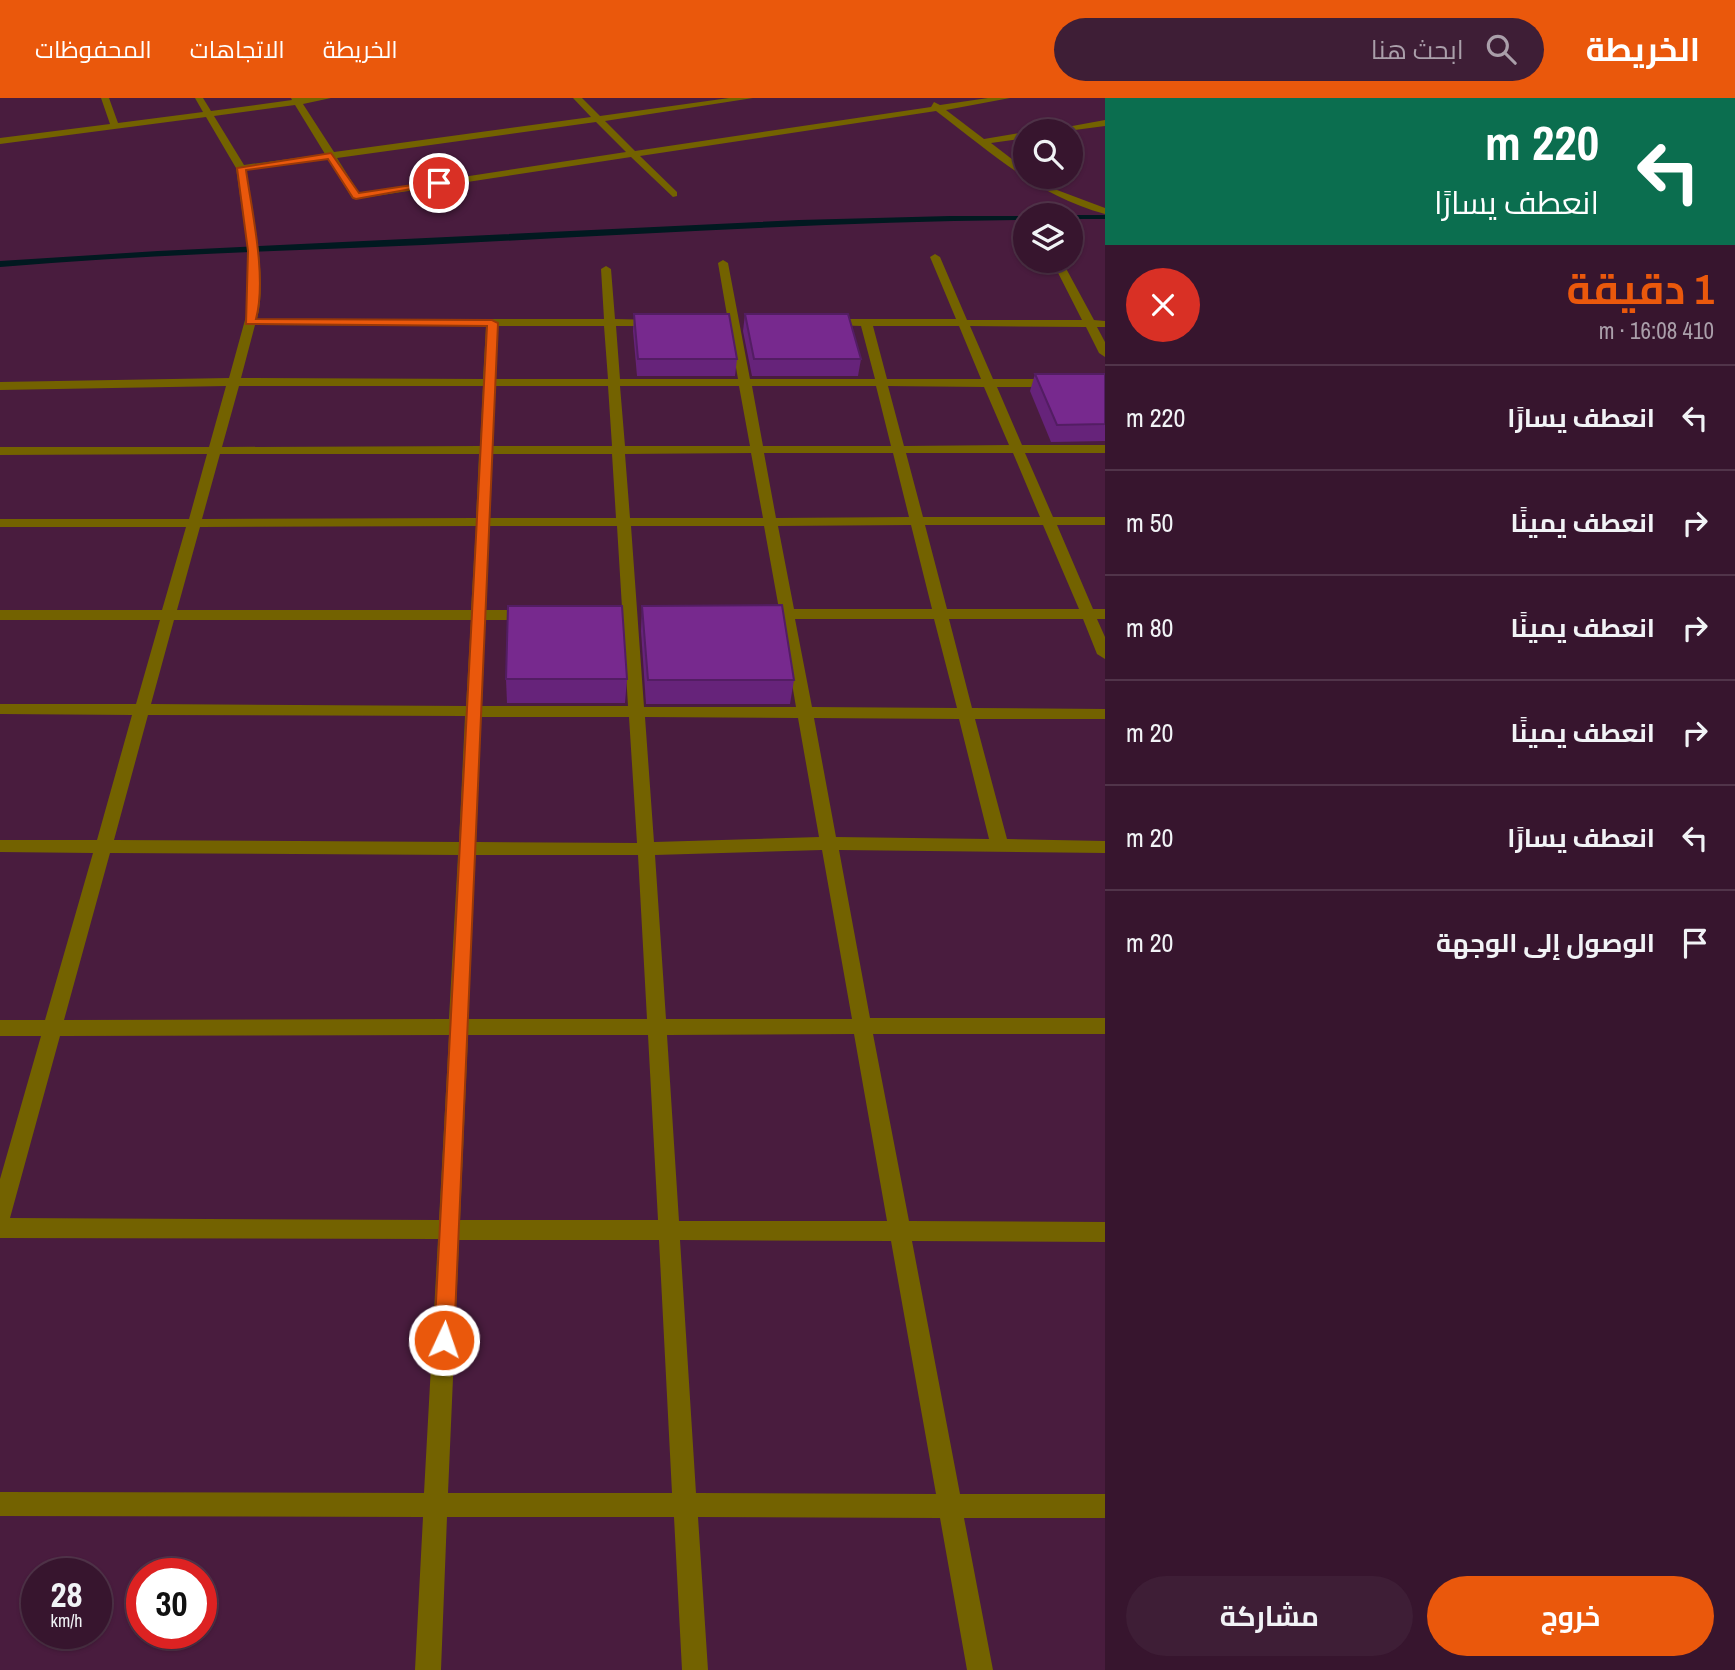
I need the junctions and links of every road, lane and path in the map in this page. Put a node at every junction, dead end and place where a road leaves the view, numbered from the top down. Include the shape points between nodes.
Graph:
1 (105, 98) edge
2 (199, 98) edge
3 (327, 98) edge
4 (577, 98) edge
5 (749, 98) edge
6 (925, 98) edge
7 (1006, 98) edge
8 (296, 100) edge
9 (938, 108) junction
10 (207, 114) junction
11 (598, 119) junction
12 (1105, 123) edge
13 (115, 126) junction
14 (1083, 126) edge
15 (1013, 137) edge
16 (0, 141) edge
17 (982, 142) junction
18 (633, 154) junction
19 (331, 156) junction
20 (1013, 165) edge
21 (241, 168) junction
22 (1048, 189) edge
23 (673, 194) dead end
24 (1105, 211) edge
25 (935, 257) dead end
26 (723, 263) dead end
27 (606, 269) dead end
28 (1063, 273) edge
29 (250, 322) junction
30 (866, 322) junction
31 (492, 323) junction
32 (610, 323) junction
33 (665, 323) edge
34 (813, 323) edge
35 (963, 324) junction
36 (1090, 324) junction
37 (1105, 324) edge
38 (1105, 353) edge
39 (233, 382) junction
40 (490, 383) junction
41 (614, 383) junction
42 (745, 383) junction
43 (882, 383) junction
44 (989, 383) junction
45 (1066, 383) edge
46 (0, 386) edge
47 (757, 449) junction
48 (899, 449) junction
49 (1017, 449) junction
50 (1105, 449) edge
51 (214, 450) junction
52 (487, 450) junction
53 (618, 450) junction
54 (0, 451) edge
55 (624, 522) junction
56 (770, 522) junction
57 (918, 522) junction
58 (1048, 522) junction
59 (1105, 522) edge
60 (0, 523) edge
61 (194, 523) junction
62 (484, 523) junction
63 (760, 614) edge
64 (786, 614) junction
65 (941, 614) junction
66 (1088, 614) junction
67 (1105, 614) edge
68 (0, 615) edge
69 (168, 615) junction
70 (479, 615) junction
71 (548, 615) edge
72 (1105, 654) edge
73 (0, 709) edge
74 (142, 711) junction
75 (475, 712) junction
76 (636, 712) junction
77 (805, 713) junction
78 (967, 714) junction
79 (1105, 714) edge
80 (828, 844) junction
81 (0, 846) edge
82 (103, 846) junction
83 (1000, 846) junction
84 (1105, 847) edge
85 (469, 848) junction
86 (646, 849) junction
87 (861, 1026) junction
88 (1105, 1026) edge
89 (460, 1027) junction
90 (656, 1027) junction
91 (0, 1028) edge
92 (53, 1028) junction
93 (0, 1216) edge
94 (0, 1228) edge
95 (450, 1230) junction
96 (668, 1231) junction
97 (899, 1231) junction
98 (1105, 1233) edge
99 (0, 1504) edge
100 (436, 1505) junction
101 (685, 1505) junction
102 (950, 1505) junction
103 (1105, 1506) edge
104 (428, 1670) edge
105 (695, 1670) edge
106 (980, 1670) edge

1 - 13 street
2 - 10 street
3 - 8 street
4 - 11 street
5 - 11 street
6 - 9 street
7 - 9 street
8 - 10 street
8 - 19 street
9 - 17 street
9 - 18 street
10 - 13 street
10 - 21 street
11 - 18 street
11 - 19 street
12 - 14 street
13 - 16 street
15 - 17 street
17 - 20 street
18 - 19 street via 356,196
18 - 23 street
19 - 21 street
21 - 29 street via 253,251
22 - 24 street
25 - 35 street
26 - 42 street
27 - 32 street
28 - 36 street
29 - 31 street
29 - 39 street
30 - 34 street
30 - 35 street
30 - 43 street
31 - 32 street
31 - 40 street
32 - 33 street
32 - 41 street
35 - 36 street
35 - 44 street
36 - 37 street
36 - 38 street
39 - 40 street
39 - 46 street
39 - 51 street
40 - 41 street
40 - 52 street
41 - 42 street
41 - 53 street
42 - 43 street
42 - 47 street
43 - 44 street
43 - 48 street
44 - 45 street
44 - 49 street
47 - 48 street
47 - 53 street
47 - 56 street
48 - 49 street
48 - 57 street
49 - 50 street
49 - 58 street
51 - 52 street
51 - 54 street
51 - 61 street
52 - 53 street
52 - 62 street
53 - 55 street
55 - 56 street
55 - 62 street
55 - 76 street
56 - 57 street
56 - 64 street
57 - 58 street
57 - 65 street
58 - 59 street
58 - 66 street
60 - 61 street
61 - 62 street
61 - 69 street
62 - 70 street
63 - 64 street
64 - 65 street
64 - 77 street
65 - 66 street
65 - 78 street
66 - 67 street
66 - 72 street
68 - 69 street
69 - 70 street
69 - 74 street
70 - 71 street
70 - 75 street
73 - 74 street
74 - 75 street
74 - 82 street
75 - 76 street
75 - 85 street
76 - 77 street
76 - 86 street
77 - 78 street
77 - 80 street
78 - 79 street
78 - 83 street
80 - 83 street
80 - 86 street
80 - 87 street
81 - 82 street
82 - 85 street
82 - 92 street
83 - 84 street
85 - 86 street
85 - 89 street
86 - 90 street
87 - 88 street
87 - 90 street
87 - 97 street
89 - 90 street
89 - 92 street
89 - 95 street
90 - 96 street
91 - 92 street
92 - 93 street
94 - 95 street
95 - 96 street
95 - 100 street
96 - 97 street
96 - 101 street
97 - 98 street
97 - 102 street
99 - 100 street
100 - 101 street
100 - 104 street
101 - 102 street
101 - 105 street
102 - 103 street
102 - 106 street

